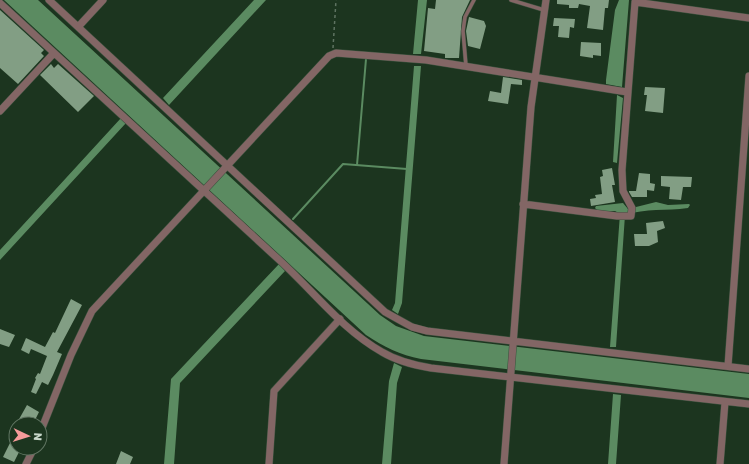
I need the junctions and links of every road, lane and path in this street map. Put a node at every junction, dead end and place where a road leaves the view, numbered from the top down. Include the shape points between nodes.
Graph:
1 (49, 0) edge
2 (103, 0) edge
3 (336, 0) edge
4 (474, 0) edge
5 (511, 0) edge
6 (546, 0) edge
7 (0, 3) edge
8 (544, 10) junction
9 (749, 18) edge
10 (78, 27) junction
11 (54, 53) junction
12 (332, 54) junction
13 (466, 66) junction
14 (749, 76) edge
15 (535, 77) junction
16 (627, 92) junction
17 (0, 111) edge
18 (226, 166) junction
19 (204, 190) junction
20 (523, 204) junction
21 (340, 319) junction
22 (513, 343) junction
23 (728, 366) junction
24 (749, 369) edge
25 (510, 374) junction
26 (725, 402) junction
27 (749, 404) edge
28 (47, 416) edge
29 (269, 464) edge
30 (504, 464) edge
31 (720, 464) edge

1 - 10 street
2 - 10 street
3 - 12 path
4 - 13 lane via 465,17 463,30
5 - 8 lane
6 - 8 street
7 - 11 street
8 - 15 street
9 - 16 street via 635,2
10 - 18 street
11 - 17 street
11 - 19 street
12 - 13 street via 426,60
12 - 18 street
13 - 15 street
14 - 23 street
15 - 16 street
15 - 20 street
16 - 20 street via 622,170 623,191 630,213 617,216
18 - 19 street
18 - 22 street via 385,312 398,321 427,331
19 - 21 street
19 - 28 street via 92,311 71,354
20 - 22 street
21 - 25 street via 367,342 397,360 431,368
21 - 29 street via 274,391
22 - 23 street
22 - 25 street
23 - 24 street
25 - 26 street
25 - 30 street
26 - 27 street
26 - 31 street

